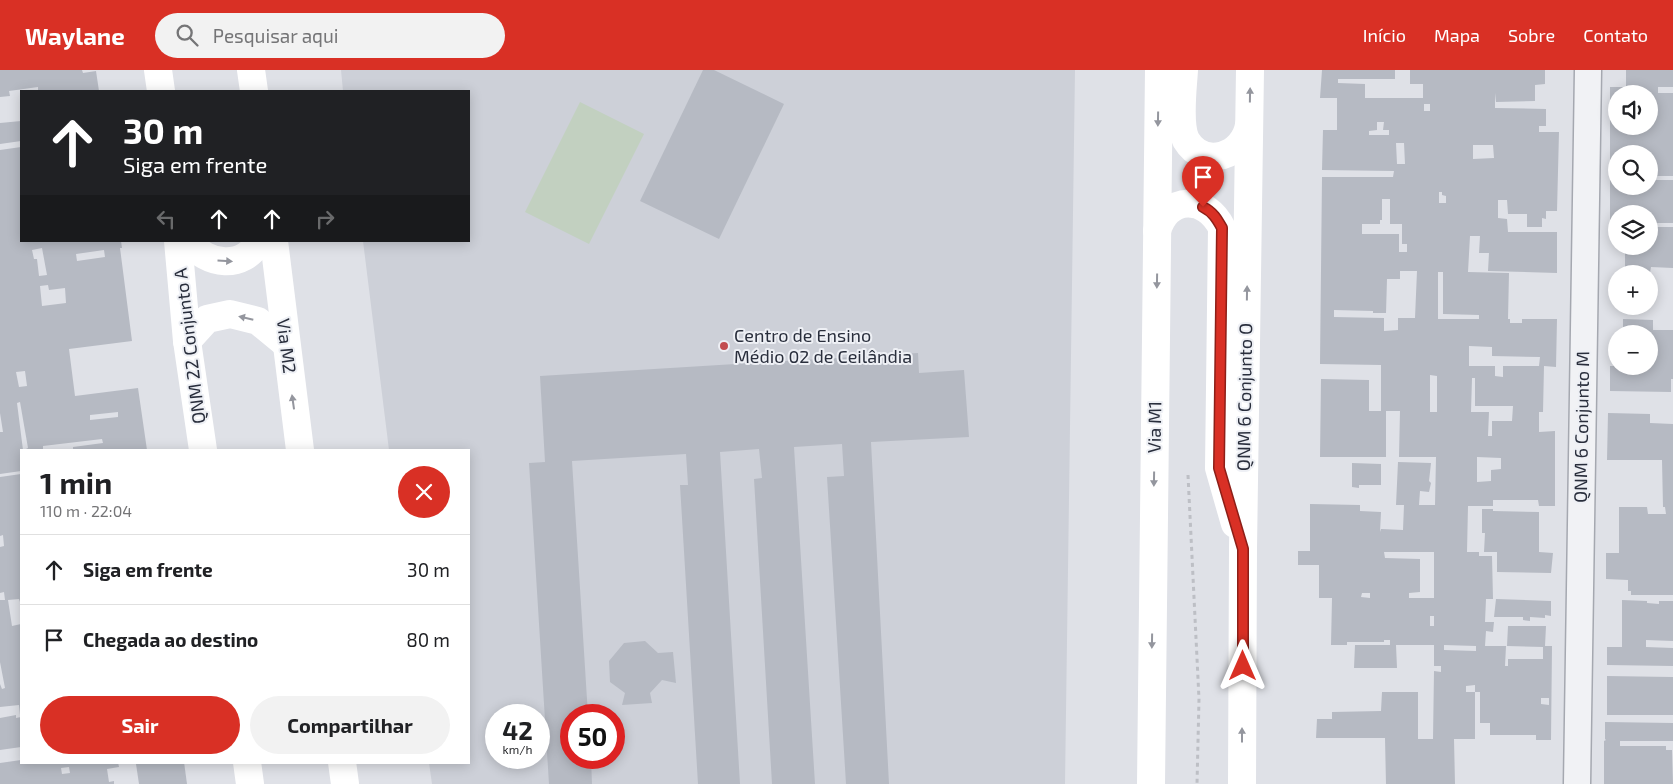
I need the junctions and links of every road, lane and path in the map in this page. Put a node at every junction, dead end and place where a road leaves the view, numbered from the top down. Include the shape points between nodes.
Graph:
1 (158, 70) edge
2 (251, 70) edge
3 (1159, 70) edge
4 (1184, 70) edge
5 (1250, 70) edge
6 (1588, 70) edge
7 (161, 90) edge
8 (254, 90) edge
9 (1249, 124) junction
10 (1157, 231) junction
11 (178, 242) edge
12 (190, 242) edge
13 (260, 242) edge
14 (274, 242) edge
15 (188, 341) junction
16 (286, 344) junction
17 (203, 449) edge
18 (300, 449) edge
19 (1243, 549) junction
20 (247, 764) edge
21 (342, 764) edge
22 (250, 784) edge
23 (345, 784) edge
24 (1151, 784) edge
25 (1242, 784) edge
26 (1577, 784) edge

1 - 7 main road
2 - 8 main road
3 -> 10 main road, Via M1
4 - 9 main road via 1183,129 1193,148 1202,154 1224,155 1242,144
9 -> 5 main road, QNM 6 Conjunto O
6 - 26 street, QNM 6 Conjunto M
19 -> 9 main road, QNM 6 Conjunto O
10 - 19 main road via 1166,214 1183,204 1203,207 1211,212 1222,228 1219,468
10 -> 24 main road, Via M1
11 - 15 main road, QNM 22 Conjunto A
12 -> 13 main road via 196,251 220,262 238,261 256,249
14 - 16 main road, Via M2
16 -> 15 main road via 258,321 230,314 207,319
15 - 17 main road, QNM 22 Conjunto A
18 -> 16 main road, Via M2
25 -> 19 main road, QNM 6 Conjunto O
20 - 22 main road
21 - 23 main road

